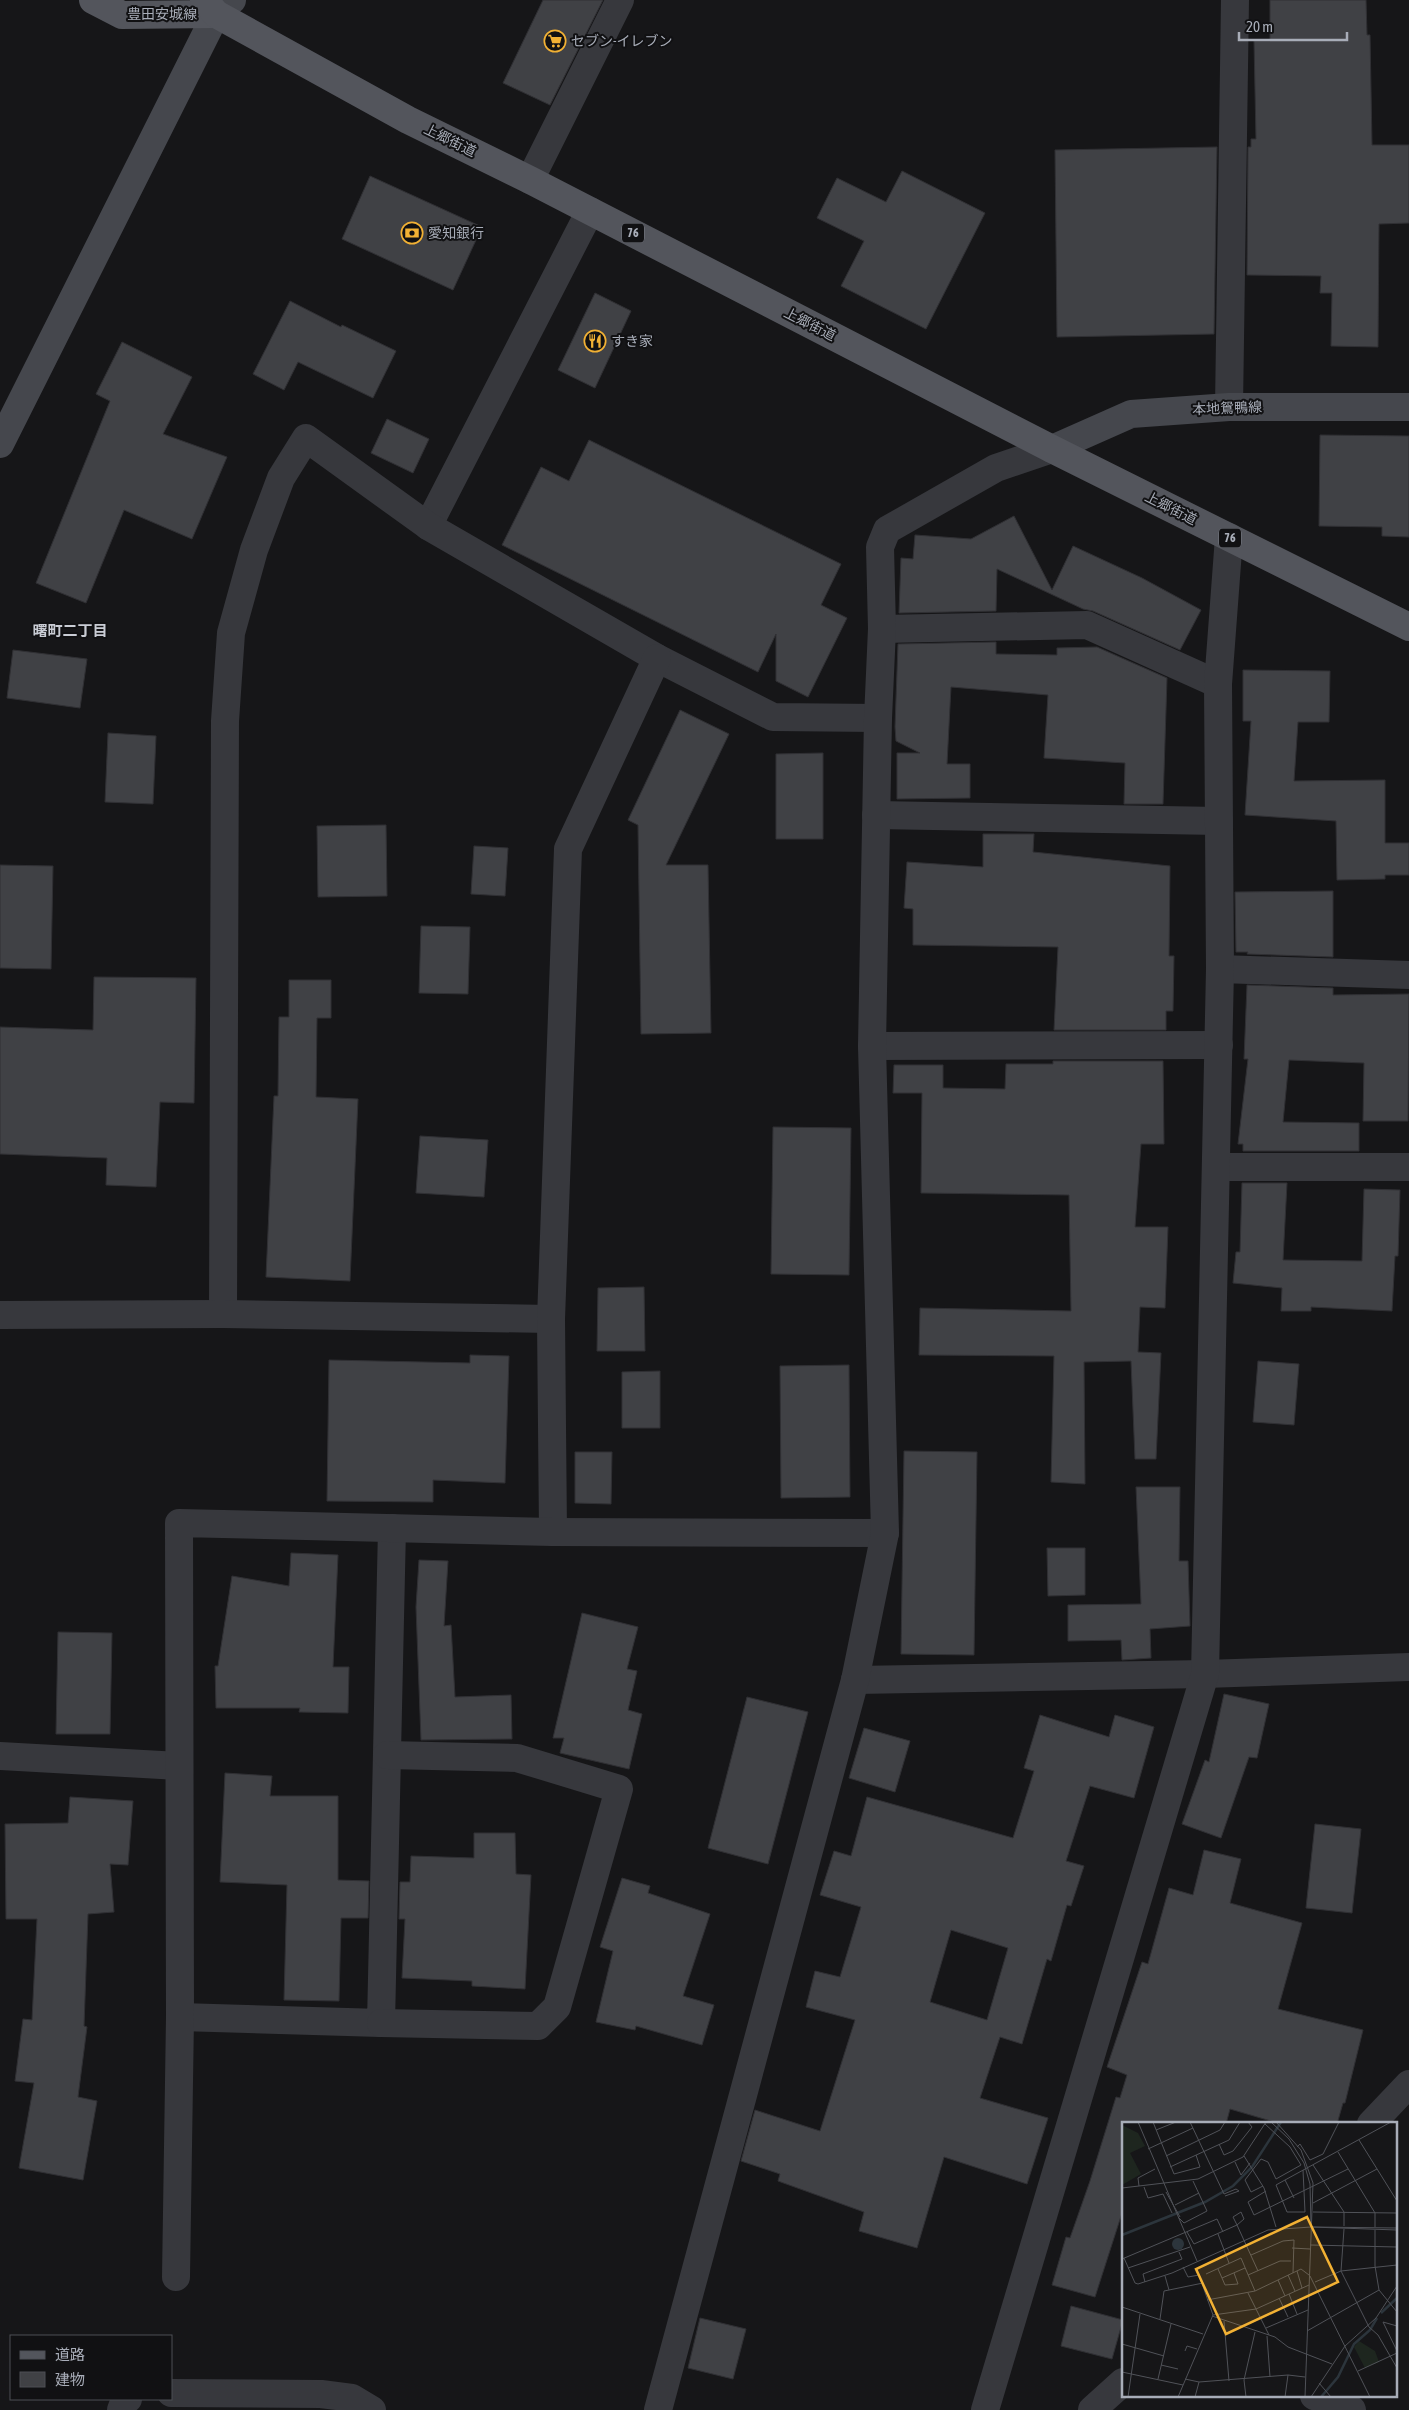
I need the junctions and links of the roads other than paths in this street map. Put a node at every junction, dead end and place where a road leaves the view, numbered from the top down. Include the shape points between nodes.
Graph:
1 (93, 0) edge
2 (620, 0) edge
3 (1235, 0) edge
4 (217, 4) edge
5 (530, 180) junction
6 (590, 211) junction
7 (1229, 406) junction
8 (1409, 407) edge
9 (0, 444) edge
10 (1052, 449) junction
11 (428, 526) junction
12 (1229, 537) junction
13 (1409, 627) edge
14 (882, 629) junction
15 (657, 658) junction
16 (1218, 684) junction
17 (878, 718) junction
18 (876, 815) junction
19 (1219, 821) junction
20 (1220, 969) junction
21 (1409, 975) edge
22 (1218, 1045) junction
23 (872, 1046) junction
24 (1216, 1167) junction
25 (1409, 1167) edge
26 (223, 1314) junction
27 (0, 1315) edge
28 (551, 1319) junction
29 (392, 1528) junction
30 (553, 1532) junction
31 (885, 1533) junction
32 (1409, 1667) edge
33 (1205, 1674) junction
34 (855, 1680) junction
35 (387, 1755) junction
36 (0, 1756) edge
37 (179, 1766) junction
38 (180, 2017) junction
39 (381, 2023) junction
40 (1409, 2084) edge
41 (1373, 2122) edge
42 (176, 2277) dead end
43 (1122, 2383) edge
44 (172, 2393) edge
45 (1319, 2398) edge
46 (320, 2402) edge
47 (372, 2410) edge
48 (658, 2410) edge
49 (984, 2410) edge
50 (1092, 2410) edge
51 (1352, 2410) edge

1 - 4 main road, 豊田安城線 / 76 via 122,15
2 - 5 street
3 - 7 street
4 - 5 main road, 上郷街道 / 76 via 408,120
4 - 9 street
5 - 6 main road, 上郷街道 / 76
6 - 10 main road, 上郷街道 / 76
6 - 11 street
7 - 8 street, 本地鴛鴨線
7 - 10 street, 本地鴛鴨線 via 1131,414
10 - 12 main road, 上郷街道 / 76
10 - 14 street via 996,468 887,530 880,547
11 - 15 street
11 - 26 street via 306,438 281,478 254,550 231,633 225,720
12 - 13 main road, 上郷街道 / 76
12 - 16 street
14 - 16 street via 1087,625
14 - 17 street
15 - 17 street via 773,717
15 - 28 street via 568,849
16 - 19 street
17 - 18 street
18 - 19 street
18 - 23 street
19 - 20 street
20 - 21 street
20 - 22 street
22 - 23 street
22 - 24 street
23 - 31 street
24 - 25 street
24 - 33 street
26 - 27 street
26 - 28 street
28 - 30 street
29 - 30 street
29 - 35 street
29 - 37 street via 179,1523
30 - 31 street
31 - 34 street
32 - 33 street
33 - 34 street
33 - 49 street
34 - 48 street
35 - 39 street
35 - 39 street via 516,1758 618,1789 557,2007 538,2026
36 - 37 street
37 - 38 street
38 - 39 street
38 - 42 street
40 - 41 street
43 - 50 street
44 - 46 street
45 - 51 street
46 - 47 street via 352,2398

